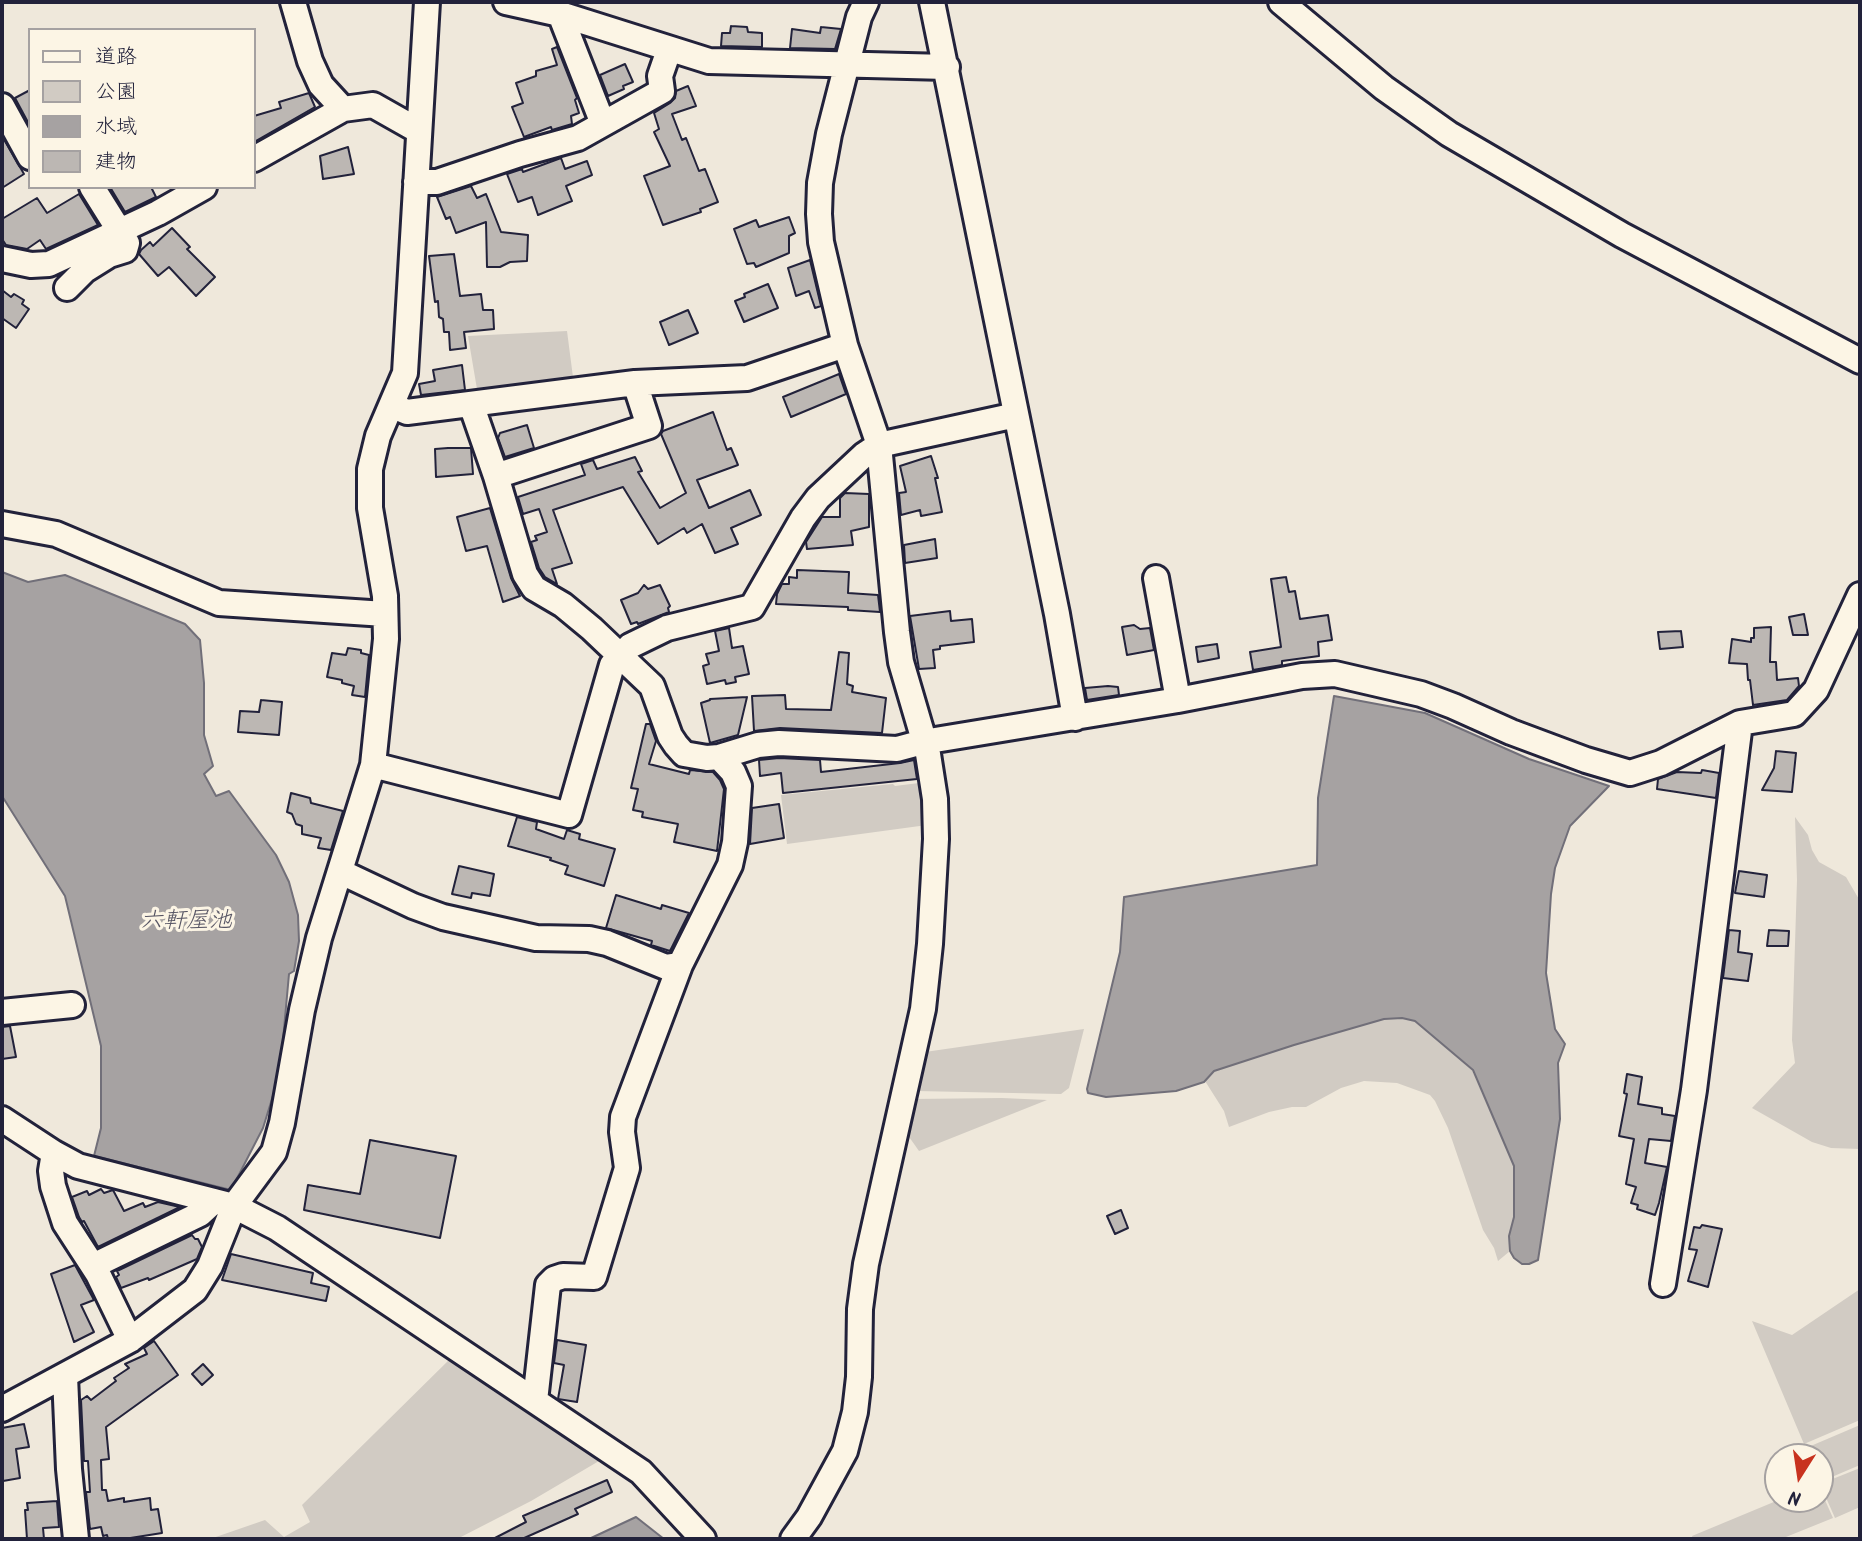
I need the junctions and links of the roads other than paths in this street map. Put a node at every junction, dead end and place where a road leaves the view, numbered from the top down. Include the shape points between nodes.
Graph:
1 (293, 2) edge
2 (427, 2) edge
3 (506, 2) edge
4 (866, 2) edge
5 (932, 2) edge
6 (1280, 2) edge
7 (560, 13) junction
8 (669, 50) junction
9 (847, 66) junction
10 (947, 67) junction
11 (2, 106) edge
12 (343, 109) junction
13 (603, 124) junction
14 (419, 131) junction
15 (28, 154) edge
16 (256, 158) edge
17 (416, 182) junction
18 (93, 189) edge
19 (200, 189) edge
20 (121, 231) junction
21 (2, 259) edge
22 (67, 288) dead end
23 (845, 345) junction
24 (1860, 360) edge
25 (635, 383) junction
26 (471, 404) junction
27 (393, 406) junction
28 (1016, 415) junction
29 (879, 445) junction
30 (496, 476) junction
31 (2, 524) edge
32 (1156, 578) dead end
33 (1860, 595) edge
34 (385, 614) junction
35 (620, 655) junction
36 (1178, 700) junction
37 (1074, 718) junction
38 (1740, 723) junction
39 (923, 742) junction
40 (719, 757) junction
41 (373, 765) junction
42 (341, 872) junction
43 (680, 965) junction
44 (72, 1005) dead end
45 (2, 1013) edge
46 (2, 1119) edge
47 (54, 1153) junction
48 (224, 1203) junction
49 (93, 1266) junction
50 (1663, 1284) dead end
51 (130, 1340) junction
52 (65, 1376) junction
53 (534, 1401) junction
54 (2, 1409) edge
55 (76, 1539) edge
56 (703, 1539) edge
57 (793, 1539) edge

1 - 12 street via 321,85
2 - 14 street
3 - 7 street
4 - 9 street
5 - 10 street
6 - 24 street via 1384,88 1450,134 1622,235
7 - 8 street
7 - 13 street
8 - 9 street via 709,61
8 - 13 street via 660,76 662,91
9 - 10 street
9 - 23 street via 829,134 819,214
10 - 28 street
11 - 15 street
12 - 14 street via 373,105
12 - 16 street
13 - 17 street via 567,143 437,182
14 - 17 street
17 - 27 street via 405,373
18 - 20 street
19 - 20 street
20 - 21 street via 49,264
20 - 22 street via 125,250 85,270
23 - 25 street via 747,378
23 - 29 street
25 - 26 street
25 - 30 street via 649,426
26 - 27 street via 407,412
26 - 30 street
27 - 34 street via 378,436 370,469 370,508
28 - 29 street
28 - 37 street
29 - 35 street via 818,498 752,607 667,628
29 - 39 street via 901,662
30 - 35 street via 525,574 534,589 563,605
31 - 34 street via 55,534 219,603
32 - 36 street
33 - 38 street via 1815,690 1794,714
34 - 41 street
35 - 40 street via 652,686 670,736 684,754
35 - 41 street via 612,665 569,815
36 - 37 street
36 - 38 street via 1335,674 1421,694 1630,773 1661,763
37 - 39 street
38 - 50 street via 1694,1090
39 - 40 street via 897,749 779,743
39 - 57 street via 935,799 936,839 923,1009 866,1264 855,1412 845,1451
40 - 43 street via 739,786 735,842 730,865
41 - 42 street
42 - 43 street via 443,917 536,938 589,939 666,967
42 - 48 street via 319,937 274,1152
43 - 53 street via 623,1117 628,1168 594,1276 563,1276 548,1285
44 - 45 street
46 - 47 street
47 - 48 street via 78,1166
47 - 49 street via 53,1186 65,1223
48 - 49 street
48 - 51 street via 210,1266 195,1290
48 - 53 street via 277,1228
49 - 51 street
51 - 52 street
52 - 54 street
52 - 55 street
53 - 56 street via 641,1472

